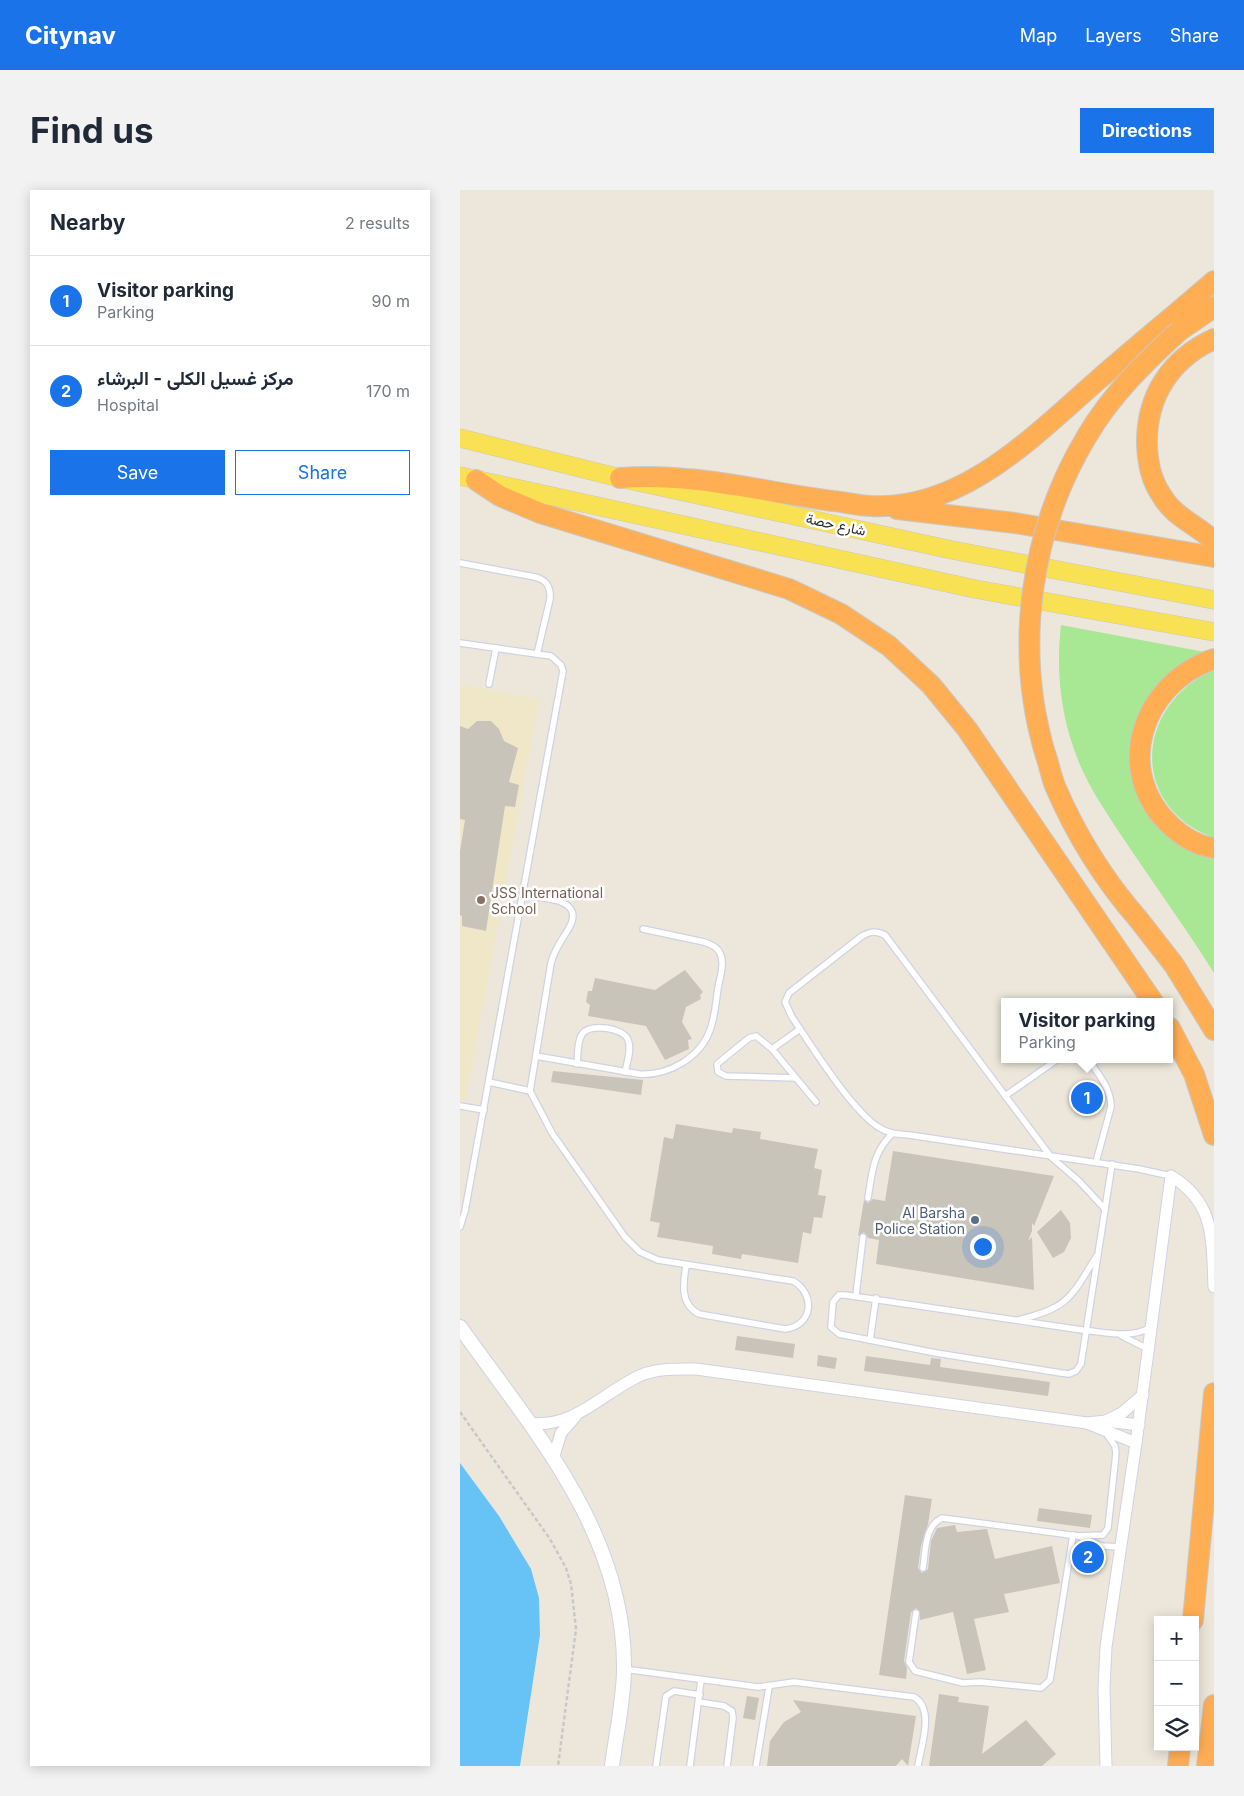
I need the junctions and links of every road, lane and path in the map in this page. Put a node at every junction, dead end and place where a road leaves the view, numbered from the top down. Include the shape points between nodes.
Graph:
1 (1214, 281) edge
2 (1214, 307) edge
3 (1214, 339) edge
4 (460, 438) edge
5 (468, 478) edge
6 (620, 478) junction
7 (872, 506) junction
8 (1214, 541) edge
9 (1214, 557) edge
10 (460, 563) edge
11 (1214, 600) edge
12 (1214, 632) edge
13 (460, 643) edge
14 (496, 648) junction
15 (537, 654) junction
16 (1214, 659) edge
17 (489, 684) dead end
18 (1214, 848) edge
19 (523, 896) junction
20 (643, 929) dead end
21 (1150, 998) edge
22 (800, 1028) junction
23 (1214, 1030) edge
24 (1173, 1034) edge
25 (772, 1049) junction
26 (536, 1056) junction
27 (1052, 1063) edge
28 (1091, 1063) edge
29 (578, 1064) junction
30 (625, 1072) junction
31 (796, 1078) junction
32 (489, 1082) junction
33 (530, 1090) junction
34 (1005, 1096) junction
35 (816, 1102) dead end
36 (460, 1106) edge
37 (484, 1110) junction
38 (892, 1134) junction
39 (1214, 1136) edge
40 (1051, 1157) junction
41 (1096, 1162) junction
42 (1112, 1164) junction
43 (1171, 1176) junction
44 (868, 1198) dead end
45 (1105, 1209) junction
46 (460, 1227) edge
47 (863, 1237) dead end
48 (1098, 1253) junction
49 (686, 1266) junction
50 (1214, 1286) edge
51 (856, 1296) junction
52 (876, 1298) junction
53 (1014, 1321) junction
54 (460, 1328) edge
55 (1150, 1328) junction
56 (1087, 1331) junction
57 (1120, 1335) junction
58 (870, 1340) junction
59 (1148, 1349) junction
60 (1214, 1393) edge
61 (1143, 1396) junction
62 (460, 1412) edge
63 (578, 1414) junction
64 (528, 1423) junction
65 (1139, 1425) junction
66 (1105, 1426) junction
67 (1212, 1429) edge
68 (1136, 1443) junction
69 (554, 1459) junction
70 (1076, 1536) junction
71 (1121, 1547) junction
72 (923, 1568) dead end
73 (916, 1614) dead end
74 (1192, 1616) edge
75 (624, 1669) junction
76 (701, 1680) junction
77 (769, 1687) junction
78 (700, 1695) junction
79 (699, 1702) junction
80 (1214, 1705) edge
81 (1180, 1751) edge
82 (558, 1766) edge
83 (612, 1766) edge
84 (656, 1766) edge
85 (690, 1766) edge
86 (727, 1766) edge
87 (756, 1766) edge
88 (918, 1766) edge
89 (1106, 1766) edge
90 (1178, 1766) edge
91 (1206, 1766) edge

1 - 7 highway via 1009,458 942,492 911,502
2 - 23 highway, bridge via 1179,331 1147,360 1106,408 1074,459 1050,517 1037,565 1031,604 1029,663 1034,703 1054,785 1104,876 1174,965
3 - 8 highway via 1198,346 1165,377 1152,404 1147,425 1148,464 1162,497 1174,512
4 - 6 main road, شارع حصة
5 - 12 main road via 975,589
5 - 21 highway via 540,513 791,589 841,614 889,646 931,685 968,729
6 - 7 highway via 656,476 691,479
6 - 11 main road, شارع حصة via 952,550
7 - 9 highway via 1015,523
10 - 15 lane via 535,577 548,584 550,599
13 - 14 lane
14 - 15 lane
14 - 17 lane
15 - 19 lane via 557,659 563,671
16 - 18 highway via 1182,674 1162,694 1147,718 1139,758 1144,784 1164,819 1185,836
19 - 26 lane via 566,903 573,916 551,963
19 - 32 lane
20 - 30 lane via 709,944 719,952 721,967 712,1024 699,1048 680,1064 658,1074
22 - 25 lane
22 - 34 lane via 787,1010 785,1002 789,993 862,936 878,931 885,935
22 - 38 lane via 860,1111 869,1121
24 - 39 highway via 1194,1074
25 - 31 lane
25 - 31 lane via 759,1037 752,1037 719,1060 716,1068 726,1076
26 - 29 lane
26 - 33 lane
27 - 34 lane
28 - 41 lane via 1111,1098
29 - 30 lane
29 - 30 lane via 581,1034 597,1028 619,1032 626,1037 629,1044
31 - 35 lane
32 - 33 lane
32 - 37 lane
33 - 49 lane via 562,1149 629,1241 649,1257
34 - 40 lane
36 - 37 lane
37 - 46 lane
38 - 40 lane
38 - 44 lane via 875,1156
40 - 41 lane
40 - 45 lane via 1080,1181
41 - 42 lane
42 - 43 lane
42 - 45 lane
43 - 50 street via 1196,1191 1208,1210 1214,1236
43 - 55 street
45 - 48 lane
47 - 51 lane
48 - 53 lane via 1067,1301 1055,1309
48 - 56 lane
49 - 49 lane via 793,1281 808,1296 807,1314 798,1324 785,1329 699,1314 684,1295
51 - 52 lane
51 - 58 lane via 842,1295 834,1299 831,1327 839,1334
52 - 53 lane
52 - 58 lane
53 - 56 lane
54 - 64 street
55 - 57 lane
55 - 59 street
56 - 57 lane
56 - 58 lane via 1081,1364 1069,1374
57 - 59 lane
59 - 61 street
60 - 67 highway
61 - 65 street
61 - 66 street
62 - 82 path via 550,1539 571,1584 576,1629
63 - 64 street via 554,1423
63 - 66 street via 640,1376 675,1369 696,1369
63 - 69 street via 562,1433
64 - 69 street
65 - 66 street
65 - 68 street
66 - 68 street
66 - 70 lane via 1116,1453 1108,1528 1101,1536
67 - 74 highway
68 - 71 street
69 - 75 street via 595,1530 607,1564 619,1616
70 - 71 lane via 1102,1546
70 - 72 lane via 942,1518 929,1528
70 - 73 lane via 1050,1680 1041,1688 963,1683 916,1671 909,1662
71 - 89 street via 1104,1667
75 - 76 lane
75 - 83 street
76 - 77 lane
76 - 78 lane
77 - 87 lane
77 - 88 lane via 798,1682 920,1700 925,1713
78 - 79 lane
78 - 84 lane via 674,1691 666,1696
79 - 85 lane
79 - 86 lane via 724,1706 732,1711
80 - 91 highway
81 - 90 highway

